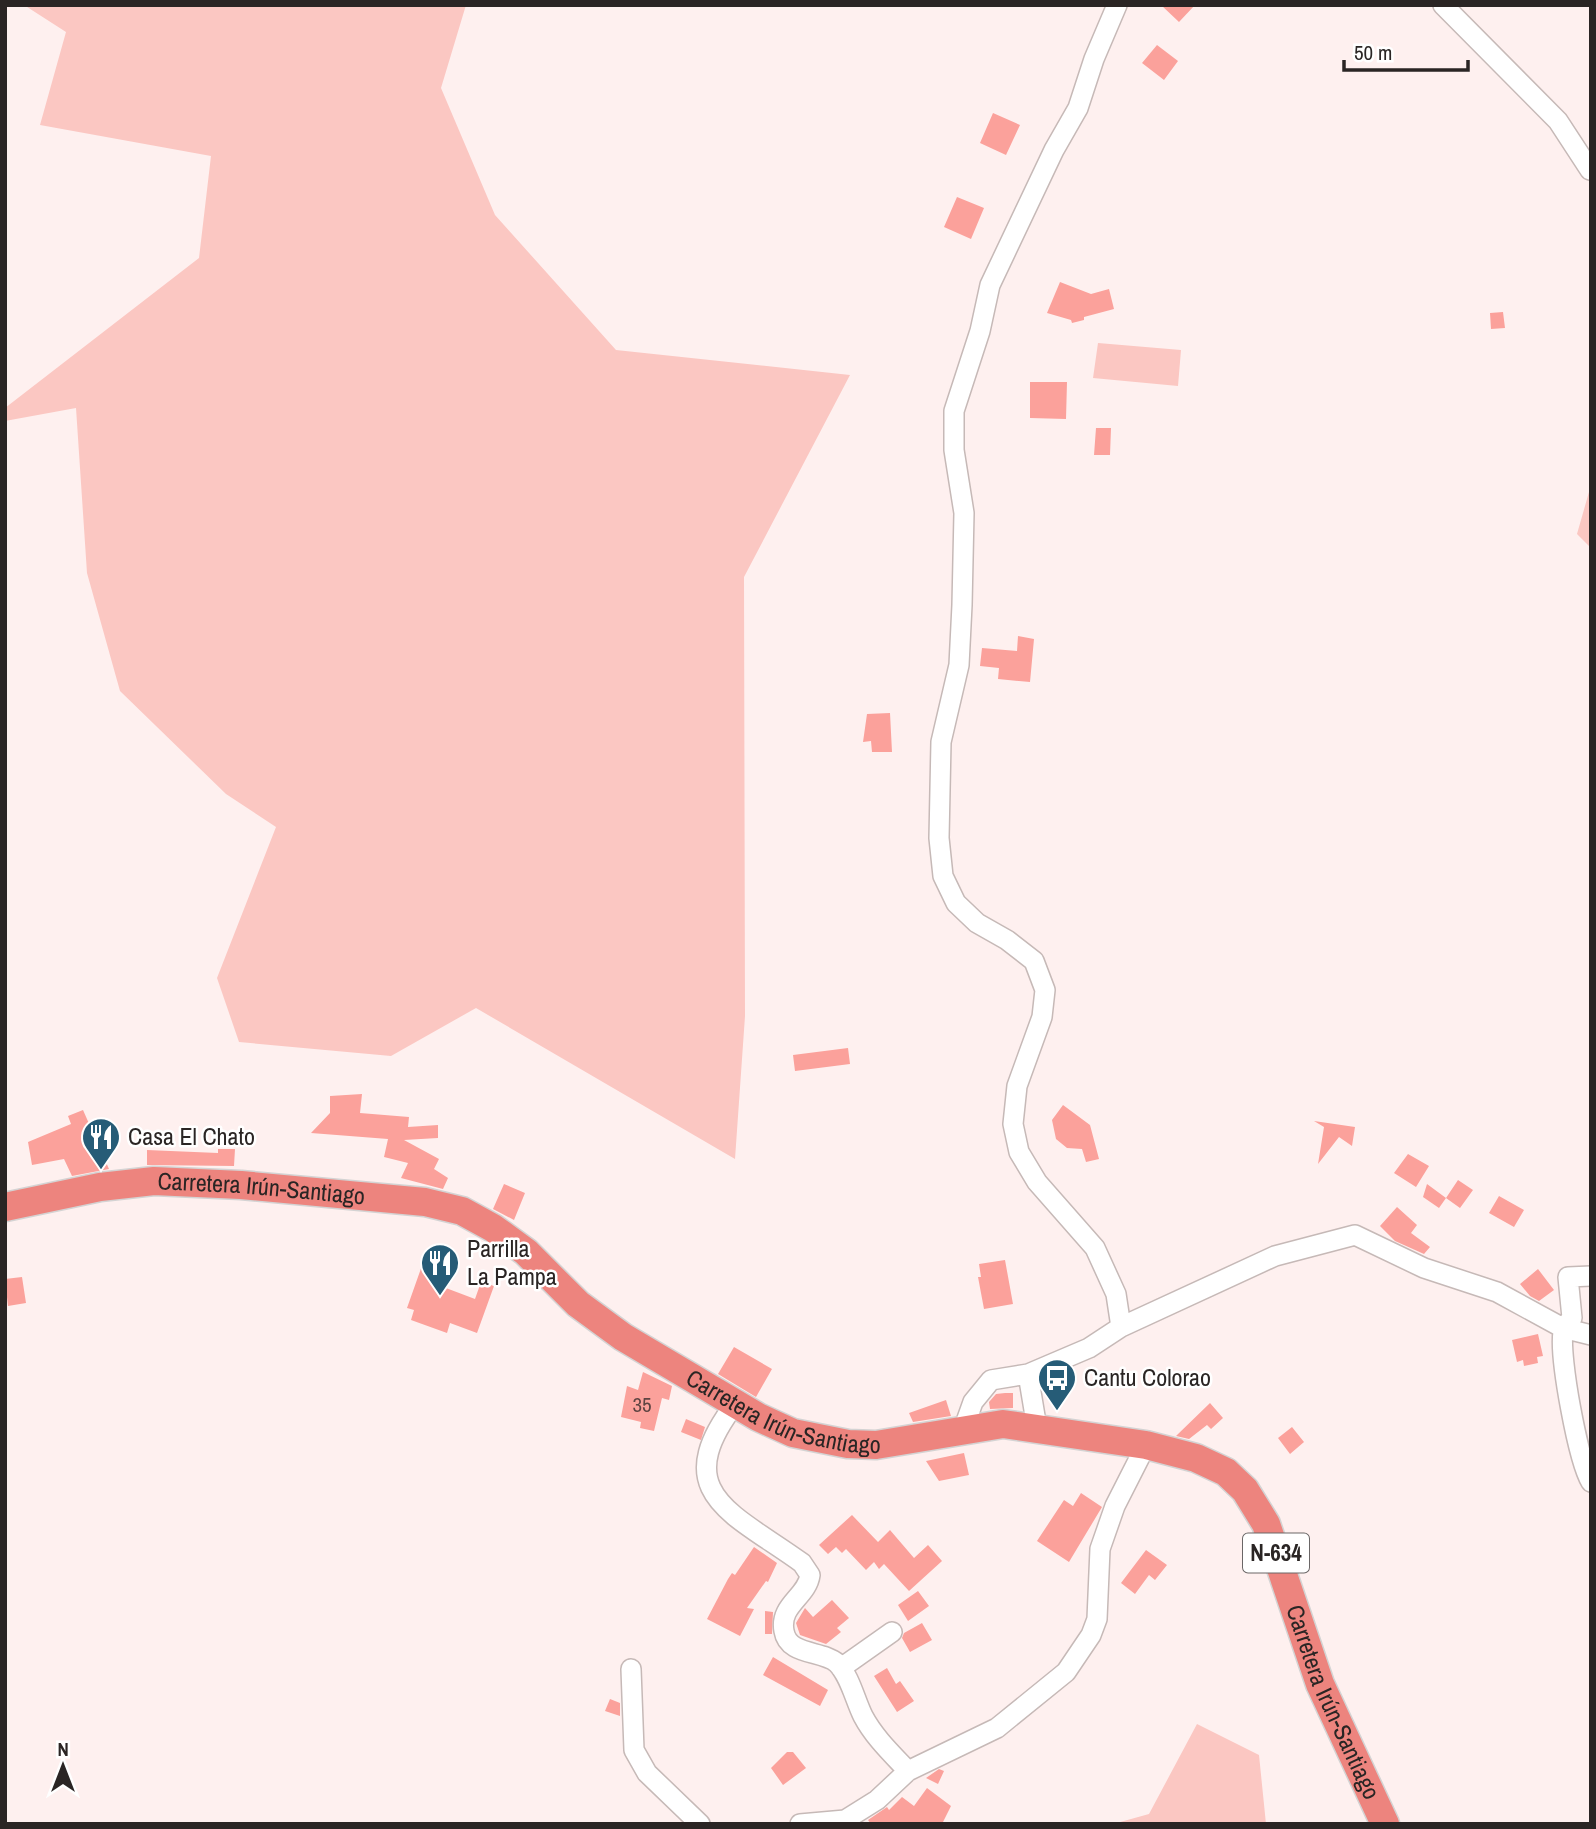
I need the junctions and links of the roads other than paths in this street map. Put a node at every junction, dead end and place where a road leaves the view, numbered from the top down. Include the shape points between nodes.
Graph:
1 (1117, 5) edge
2 (1443, 5) edge
3 (1590, 170) edge
4 (5, 1207) edge
5 (1591, 1276) edge
6 (1121, 1327) junction
7 (1563, 1328) junction
8 (1591, 1335) edge
9 (1028, 1374) junction
10 (735, 1404) junction
11 (1037, 1428) junction
12 (963, 1430) junction
13 (1146, 1445) junction
14 (1591, 1482) edge
15 (892, 1632) dead end
16 (841, 1668) junction
17 (631, 1669) dead end
18 (908, 1771) junction
19 (700, 1824) edge
20 (800, 1824) edge
21 (1385, 1824) edge

1 - 6 street via 1078,108 989,285 980,331 954,411 954,450 964,513 962,605 959,665 941,742 939,838 943,876 956,903 977,923 1034,961 1045,990 1042,1017 1017,1086 1013,1124 1019,1152 1037,1182 1095,1248 1116,1294
2 - 3 street via 1558,121
4 - 10 highway, Carretera Irún-Santiago / N-634 via 154,1181 388,1197 462,1211 526,1252 578,1304 623,1337
5 - 7 street via 1568,1277 1572,1318
6 - 7 street via 1275,1256 1355,1235 1424,1268 1497,1292
6 - 9 street via 1089,1348
7 - 8 street
7 - 14 street via 1562,1352 1578,1452
9 - 11 street
9 - 12 street via 991,1380 973,1402
10 - 12 highway, Carretera Irún-Santiago / N-634 via 793,1433 848,1444 876,1445
10 - 16 street via 707,1447 704,1469 709,1486 725,1507 802,1563 810,1575 809,1584 788,1606 783,1630 793,1646 835,1661
11 - 12 highway, Carretera Irún-Santiago / N-634 via 1003,1424
11 - 13 highway, Carretera Irún-Santiago / N-634
13 - 18 street via 1107,1527 1100,1549 1097,1619 1074,1663 984,1737
13 - 21 highway, Carretera Irún-Santiago / N-634 via 1196,1458 1226,1472 1245,1490 1266,1524 1320,1684
15 - 16 street
16 - 18 street via 865,1719
17 - 19 street via 634,1751 653,1780
18 - 20 street via 877,1800 845,1819

